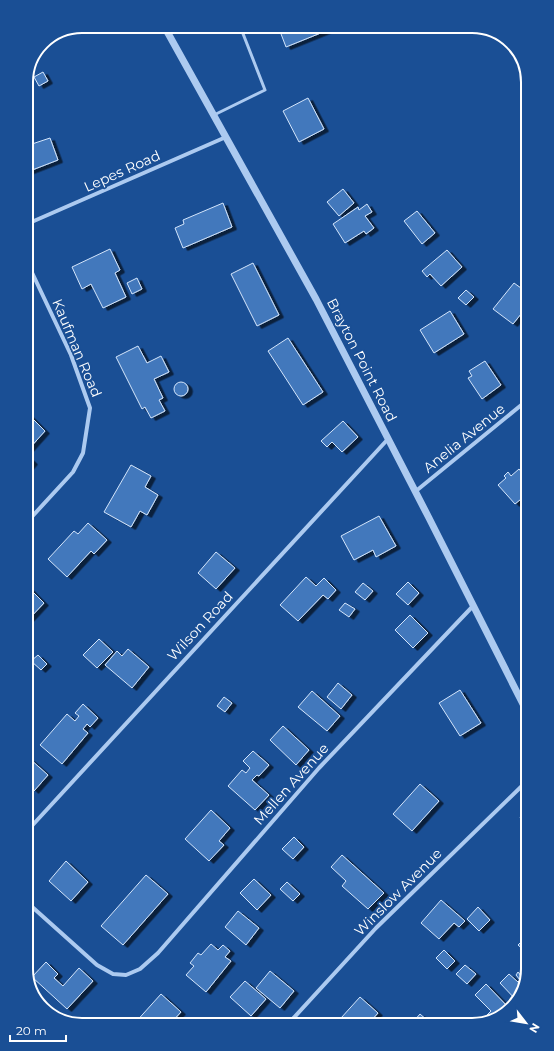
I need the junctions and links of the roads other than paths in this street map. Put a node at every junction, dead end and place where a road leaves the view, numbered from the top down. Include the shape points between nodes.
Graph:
1 (168, 33) edge
2 (243, 33) edge
3 (214, 115) junction
4 (226, 137) junction
5 (33, 221) edge
6 (33, 275) edge
7 (521, 405) edge
8 (388, 439) junction
9 (416, 491) junction
10 (33, 516) edge
11 (473, 606) junction
12 (521, 700) edge
13 (521, 787) edge
14 (33, 825) edge
15 (33, 907) edge
16 (294, 1018) edge

1 - 3 street, Brayton Point Road
2 - 3 lane via 265,90
3 - 4 street, Brayton Point Road
4 - 5 street, Lepes Road
4 - 8 street, Brayton Point Road via 316,299
6 - 10 street, Kaufman Road via 71,355 90,408 83,453 73,472
7 - 9 street, Anelia Avenue
8 - 9 street, Brayton Point Road
8 - 14 street, Wilson Road
9 - 11 street, Brayton Point Road
11 - 12 street, Brayton Point Road
11 - 15 street, Mellen Avenue via 319,768 158,953 140,969 125,975 113,974 97,965
13 - 16 street, Winslow Avenue via 376,928

